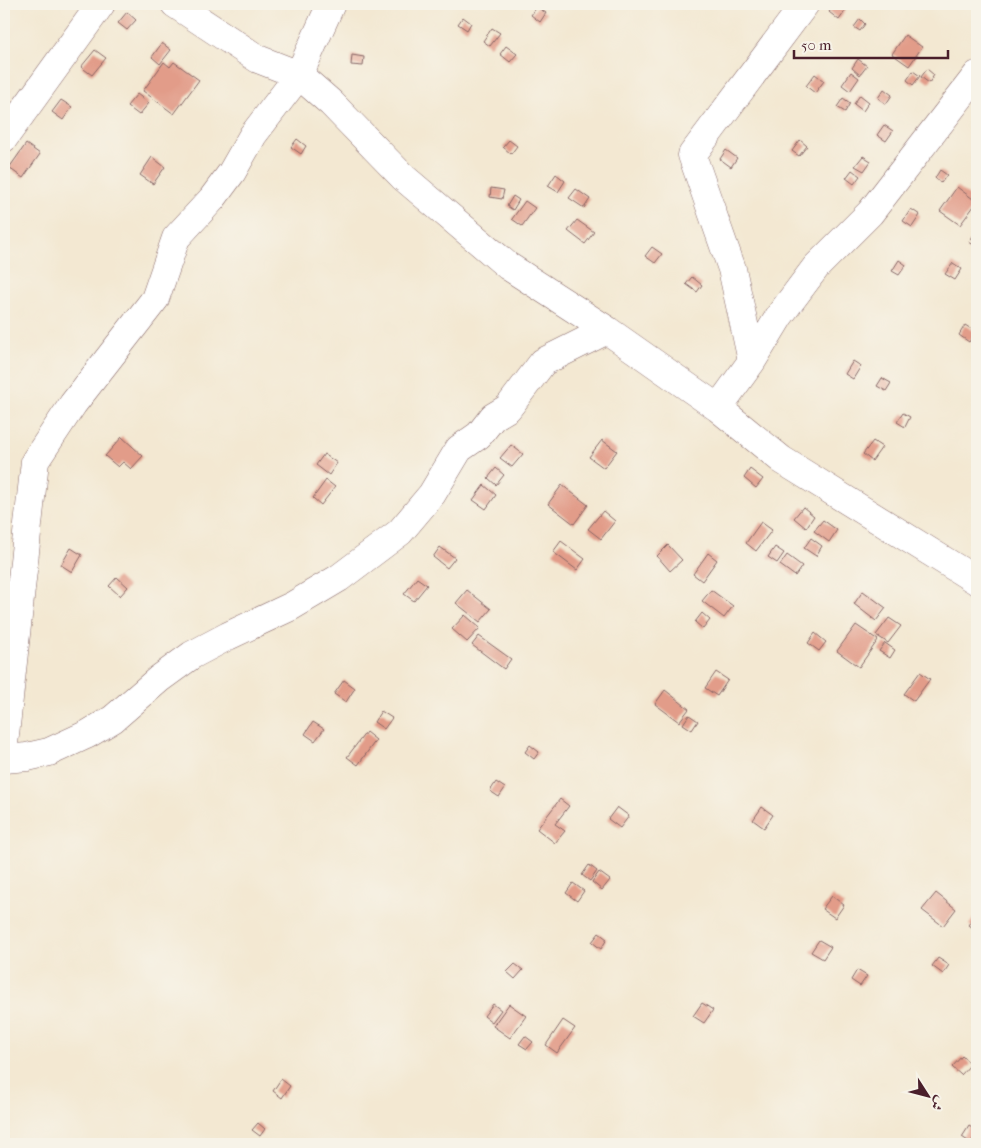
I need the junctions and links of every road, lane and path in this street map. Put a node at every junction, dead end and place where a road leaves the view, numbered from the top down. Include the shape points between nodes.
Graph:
1 (102, 4) edge
2 (175, 4) edge
3 (331, 4) edge
4 (805, 4) edge
5 (299, 75) junction
6 (977, 75) edge
7 (4, 138) edge
8 (607, 330) junction
9 (752, 362) junction
10 (718, 408) junction
11 (977, 581) edge
12 (4, 744) edge
13 (4, 759) edge

1 - 7 street
2 - 5 street via 258,59
3 - 5 street
4 - 9 street via 692,155 732,269
5 - 8 street via 331,102 403,177 508,266
5 - 12 street via 253,135 212,199 176,238 154,299 73,404 35,461
6 - 9 street via 870,213 816,267 780,315
8 - 10 street
8 - 13 street via 543,362 508,408 493,417 480,436 459,449 432,494 400,532 339,578 292,606 192,654 113,719 88,734 49,752
9 - 10 street
10 - 11 street via 782,460

